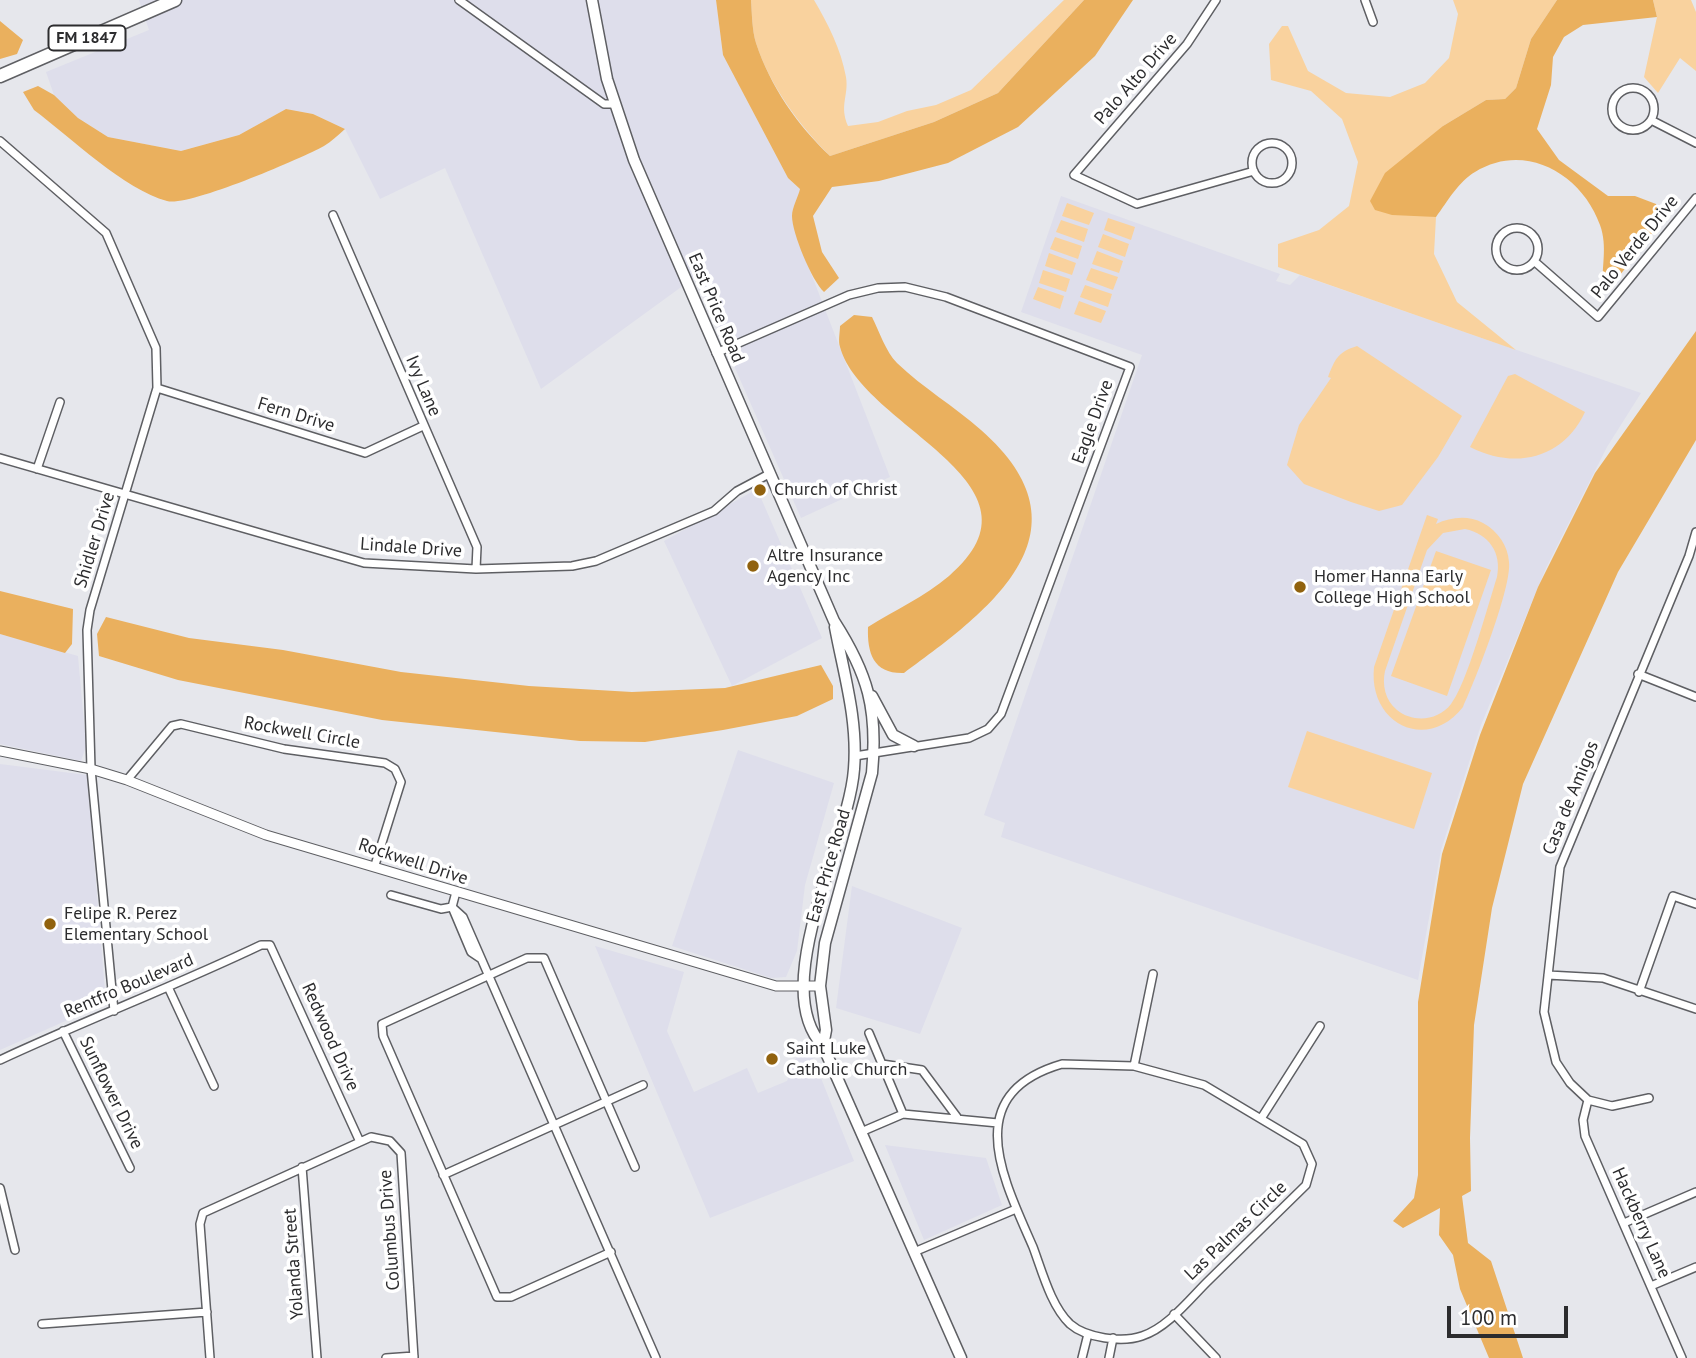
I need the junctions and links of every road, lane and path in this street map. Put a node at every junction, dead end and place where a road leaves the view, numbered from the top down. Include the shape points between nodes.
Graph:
1 (174, 0) edge
2 (459, 0) edge
3 (592, 0) edge
4 (1216, 0) edge
5 (1365, 0) edge
6 (1373, 22) dead end
7 (0, 76) edge
8 (614, 104) junction
9 (1651, 120) junction
10 (0, 141) edge
11 (1696, 143) edge
12 (1254, 171) junction
13 (1696, 198) edge
14 (333, 215) dead end
15 (1534, 261) junction
16 (716, 353) junction
17 (157, 388) junction
18 (60, 402) dead end
19 (423, 426) junction
20 (0, 458) edge
21 (37, 469) junction
22 (769, 474) junction
23 (125, 496) junction
24 (1696, 532) edge
25 (476, 569) junction
26 (834, 621) junction
27 (1638, 674) junction
28 (868, 688) junction
29 (1696, 697) edge
30 (914, 746) junction
31 (0, 751) edge
32 (874, 751) junction
33 (855, 756) junction
34 (92, 769) junction
35 (127, 780) junction
36 (375, 865) junction
37 (456, 892) junction
38 (391, 895) dead end
39 (1696, 904) edge
40 (452, 907) junction
41 (270, 945) joint
42 (1153, 974) dead end
43 (1548, 975) junction
44 (488, 976) junction
45 (803, 985) junction
46 (820, 986) junction
47 (169, 989) junction
48 (1639, 992) junction
49 (1696, 1009) edge
50 (114, 1011) junction
51 (1320, 1026) dead end
52 (63, 1031) junction
53 (869, 1033) dead end
54 (823, 1046) junction
55 (0, 1060) edge
56 (882, 1064) junction
57 (1134, 1066) junction
58 (643, 1085) dead end
59 (214, 1086) dead end
60 (1649, 1098) dead end
61 (1588, 1100) junction
62 (607, 1102) junction
63 (902, 1114) junction
64 (1262, 1116) junction
65 (957, 1117) junction
66 (998, 1123) junction
67 (554, 1126) junction
68 (861, 1132) junction
69 (360, 1142) junction
70 (302, 1167) junction
71 (635, 1167) dead end
72 (130, 1168) dead end
73 (443, 1175) junction
74 (0, 1188) edge
75 (1696, 1192) edge
76 (1016, 1209) junction
77 (1624, 1223) junction
78 (15, 1250) dead end
79 (611, 1252) junction
80 (914, 1252) junction
81 (1696, 1267) edge
82 (1651, 1286) junction
83 (207, 1312) junction
84 (1174, 1314) junction
85 (42, 1324) dead end
86 (1088, 1334) junction
87 (1113, 1338) junction
88 (414, 1357) edge
89 (211, 1358) edge
90 (317, 1358) edge
91 (386, 1358) edge
92 (656, 1358) edge
93 (961, 1358) edge
94 (1082, 1358) edge
95 (1109, 1358) edge
96 (1216, 1358) edge
97 (1682, 1358) edge

1 - 7 main road, FM 1847
2 - 8 street via 604,104
3 - 8 main road, East Price Road
4 - 12 street, Palo Alto Drive via 1187,44 1074,175 1137,204
5 - 6 street
8 - 16 main road, East Price Road via 636,168
9 - 9 street via 1654,107 1643,91 1623,90 1614,100 1612,114 1626,130 1640,129
9 - 11 street
10 - 17 street, Shidler Drive via 106,233 156,348
12 - 12 street via 1268,183 1281,182 1290,173 1291,155 1281,145 1267,143 1253,157
13 - 15 street, Palo Verde Drive via 1598,317
14 - 19 street, Ivy Lane
15 - 15 street via 1538,248 1528,231 1515,228 1498,239 1496,253 1503,265 1516,270
16 - 22 main road, East Price Road
16 - 30 street, Eagle Drive via 849,295 905,287 946,297 1130,367 1001,714 988,729 969,738
17 - 19 street, Fern Drive via 365,453
17 - 23 street, Shidler Drive
18 - 21 street
19 - 25 street, Ivy Lane via 477,547
20 - 21 street, Lindale Drive
21 - 23 street, Lindale Drive
22 - 25 street, Lindale Drive via 737,491 714,511 596,561
22 - 26 main road, East Price Road
23 - 25 street, Lindale Drive via 364,564
23 - 34 street, Shidler Drive via 87,630
24 - 27 street, Casa de Amigos
26 - 28 main road, East Price Road via 855,654
26 - 33 main road, East Price Road via 852,704
27 - 29 street
27 - 43 street, Casa de Amigos via 1560,867
28 - 30 main road via 893,735
28 - 32 main road, East Price Road
30 - 32 street, Eagle Drive
31 - 34 street, Rockwell Drive
32 - 33 street, Eagle Drive
32 - 46 main road, East Price Road via 868,794 828,926
33 - 45 main road, East Price Road via 846,813 812,929
34 - 35 street, Rockwell Drive
34 - 50 street, Shidler Drive
35 - 36 street, Rockwell Drive via 266,835
35 - 36 street, Rockwell Circle via 172,726 181,724 284,750 385,763 395,769 401,782
36 - 37 street, Rockwell Drive
37 - 40 street
37 - 45 street, Rockwell Drive via 776,986
38 - 40 street via 441,909
39 - 48 street via 1673,896
40 - 44 street via 471,952
41 - 47 street, Rentfro Boulevard via 261,945
41 - 69 street, Redwood Drive
42 - 57 street
43 - 48 street via 1603,978
43 - 61 street, Casa de Amigos via 1544,1012 1556,1062
44 - 62 street via 527,958 544,958
44 - 67 street
44 - 73 street via 387,1020 381,1029
45 - 46 street, Rockwell Drive
45 - 54 main road, East Price Road via 811,1033
46 - 54 main road, East Price Road via 826,1030
47 - 50 street, Rentfro Boulevard
47 - 59 street
48 - 49 street
50 - 52 street, Rentfro Boulevard
51 - 64 street
52 - 55 street, Rentfro Boulevard
52 - 72 street, Sunflower Drive
53 - 56 street
54 - 68 main road, East Price Road
56 - 63 street
56 - 65 street via 922,1070
57 - 64 street, Las Palmas Circle via 1204,1085
57 - 66 street, Las Palmas Circle via 1062,1064 1036,1072 1007,1100
58 - 62 street
60 - 61 street via 1612,1105
61 - 77 street, Hackberry Lane via 1585,1136
62 - 67 street
62 - 71 street
63 - 65 street
63 - 68 street
64 - 84 street, Las Palmas Circle via 1303,1144 1312,1164 1306,1185
65 - 66 street
66 - 76 street, Las Palmas Circle via 995,1144
67 - 73 street
67 - 79 street
68 - 80 main road, East Price Road
69 - 70 street, Columbus Drive
69 - 88 street, Columbus Drive via 371,1137 390,1141 401,1153
70 - 83 street, Columbus Drive via 203,1213
70 - 90 street, Yolanda Street
73 - 79 street via 493,1292 500,1298
74 - 78 street
75 - 77 street
76 - 80 street
76 - 86 street, Las Palmas Circle via 1054,1297 1070,1324
77 - 82 street, Hackberry Lane
79 - 92 street
80 - 93 main road, East Price Road
81 - 82 street
82 - 97 street, Hackberry Lane
83 - 85 street
83 - 89 street
84 - 87 street, Las Palmas Circle via 1142,1336
84 - 96 street
86 - 87 street, Las Palmas Circle
86 - 94 street
87 - 95 street
88 - 91 street

